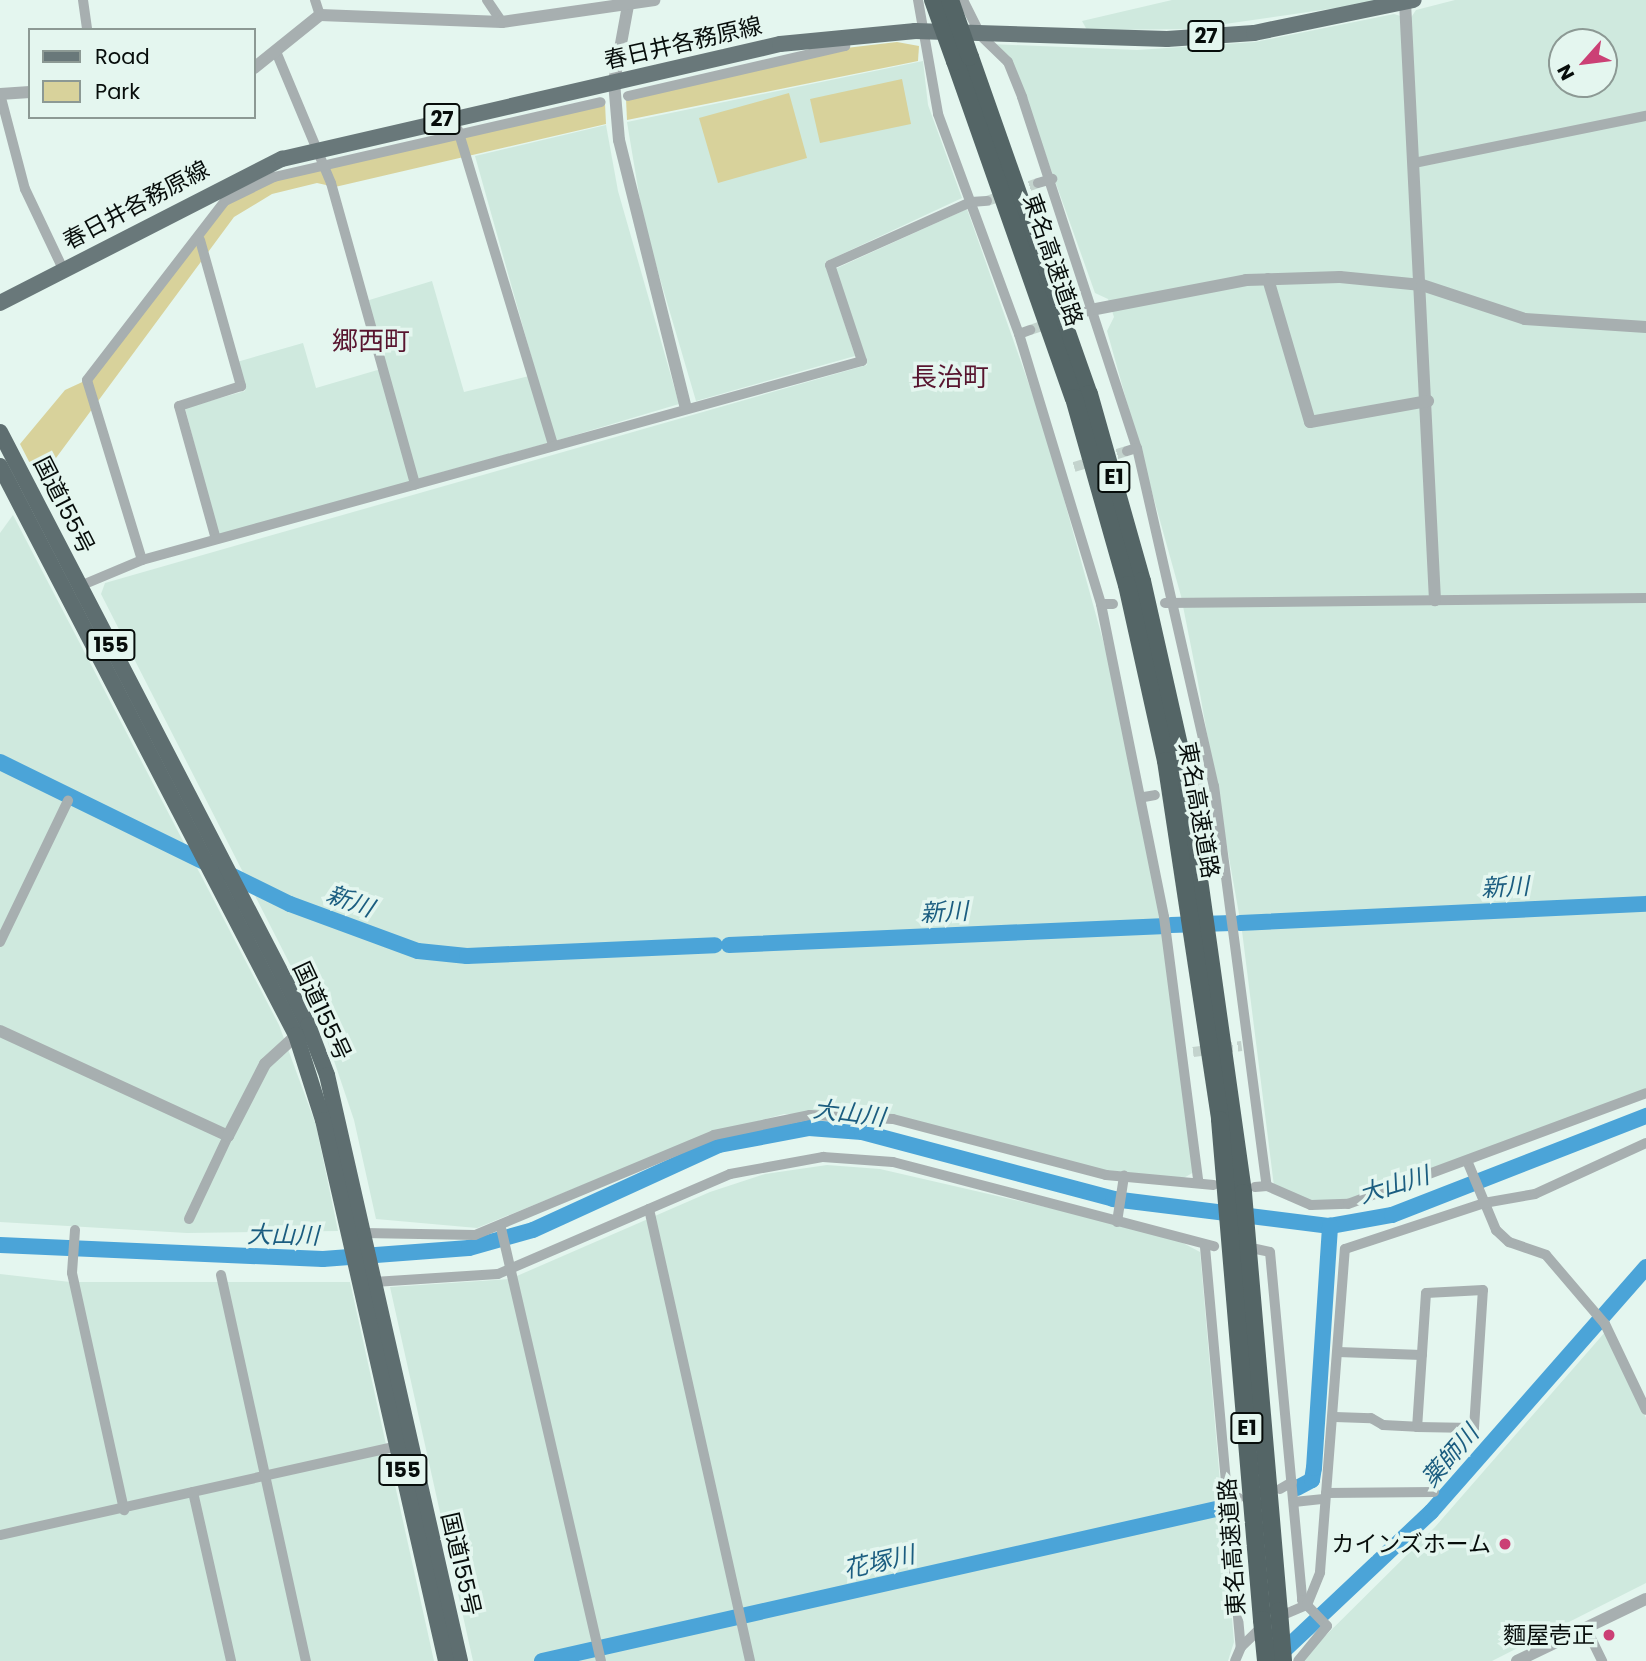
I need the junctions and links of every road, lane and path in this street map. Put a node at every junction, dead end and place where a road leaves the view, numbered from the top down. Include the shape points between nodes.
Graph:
1 (83, 0) edge
2 (315, 0) edge
3 (487, 0) edge
4 (654, 0) edge
5 (918, 0) edge
6 (933, 0) edge
7 (950, 0) edge
8 (963, 0) edge
9 (1408, 1) edge
10 (628, 3) edge
11 (320, 15) junction
12 (502, 22) junction
13 (87, 28) edge
14 (928, 32) junction
15 (842, 34) junction
16 (981, 36) junction
17 (276, 54) junction
18 (963, 59) junction
19 (256, 67) edge
20 (614, 82) junction
21 (28, 92) edge
22 (0, 94) edge
23 (628, 96) dead end
24 (601, 102) dead end
25 (1646, 116) edge
26 (453, 117) junction
27 (460, 135) junction
28 (312, 149) junction
29 (1414, 163) junction
30 (320, 167) junction
31 (1052, 179) junction
32 (1038, 183) tunnel mouth
33 (986, 201) tunnel mouth
34 (971, 202) junction
35 (200, 240) dead end
36 (63, 269) junction
37 (1268, 279) junction
38 (1422, 285) junction
39 (0, 303) edge
40 (1096, 309) junction
41 (1081, 313) tunnel mouth
42 (1646, 327) edge
43 (1030, 330) tunnel mouth
44 (1019, 334) junction
45 (1428, 401) junction
46 (687, 408) junction
47 (0, 432) edge
48 (553, 445) junction
49 (0, 466) edge
50 (415, 484) junction
51 (216, 539) junction
52 (142, 560) junction
53 (80, 586) junction
54 (1646, 598) edge
55 (1435, 600) junction
56 (1165, 603) dead end
57 (1177, 603) junction
58 (1101, 604) junction
59 (1114, 604) dead end
60 (68, 801) dead end
61 (217, 865) junction
62 (0, 942) edge
63 (302, 1030) junction
64 (0, 1031) edge
65 (1646, 1093) edge
66 (228, 1136) junction
67 (1646, 1143) edge
68 (1470, 1168) junction
69 (1123, 1178) junction
70 (1198, 1179) junction
71 (1267, 1186) junction
72 (1234, 1189) junction
73 (1483, 1201) junction
74 (649, 1209) junction
75 (189, 1219) dead end
76 (1117, 1220) junction
77 (501, 1230) junction
78 (356, 1232) junction
79 (75, 1233) dead end
80 (1244, 1241) junction
81 (512, 1265) junction
82 (221, 1275) dead end
83 (367, 1280) junction
84 (1338, 1352) junction
85 (1422, 1355) junction
86 (1646, 1410) edge
87 (1335, 1417) junction
88 (1417, 1427) junction
89 (398, 1446) junction
90 (266, 1475) junction
91 (1292, 1482) junction
92 (1280, 1489) dead end
93 (193, 1492) junction
94 (1434, 1492) dead end
95 (1325, 1496) junction
96 (1240, 1498) dead end
97 (1227, 1500) junction
98 (1294, 1502) junction
99 (124, 1510) junction
100 (0, 1535) edge
101 (1646, 1599) edge
102 (1310, 1607) junction
103 (1586, 1628) junction
104 (1241, 1647) junction
105 (230, 1661) edge
106 (306, 1661) edge
107 (446, 1661) edge
108 (460, 1661) edge
109 (601, 1661) edge
110 (750, 1661) edge
111 (1235, 1661) edge
112 (1266, 1661) edge
113 (1283, 1661) edge
114 (1298, 1661) edge
115 (1517, 1661) edge
116 (1601, 1661) edge

1 - 13 street
2 - 11 street
3 - 12 street
4 - 10 street
5 - 14 street
6 - 18 highway, 東名高速道路 / E1, bridge
7 - 18 highway, 東名高速道路 / E1, bridge
8 - 16 street
9 - 16 main road, 春日井各務原線 / 27 via 1254,33
9 - 29 street
10 - 12 street
10 - 20 street
11 - 12 street
11 - 17 street
14 - 15 main road, 春日井各務原線 / 27
14 - 16 main road, 春日井各務原線 / 27
14 - 34 street via 930,85
15 - 20 main road, 春日井各務原線 / 27
15 - 23 street via 845,46
16 - 31 street via 1008,62
17 - 19 street
17 - 28 street
18 - 72 highway, 東名高速道路 / E1 via 1106,506 1147,670 1200,912
20 - 26 main road, 春日井各務原線 / 27
20 - 46 street via 623,168
21 - 22 street
22 - 36 street via 24,189
24 - 27 street
25 - 29 street
26 - 27 street
26 - 28 main road, 春日井各務原線 / 27
27 - 30 street
27 - 48 street
28 - 30 street
28 - 36 main road, 春日井各務原線 / 27 via 218,186
29 - 38 street
30 - 50 street via 331,183
30 - 52 street via 274,177 225,201 87,380
31 - 32 street
31 - 40 street
33 - 34 street
34 - 44 street
34 - 46 street via 830,265 862,361
35 - 51 street via 241,386 179,406
36 - 39 main road, 春日井各務原線 / 27
37 - 38 street
37 - 40 street
37 - 45 street via 1310,422
38 - 42 street via 1524,319
38 - 45 street
40 - 41 street
40 - 57 street
43 - 44 street
44 - 58 street via 1069,468
45 - 55 street
46 - 48 street
47 - 53 highway, 国道155号 / 155
48 - 50 street
49 - 61 highway, 国道155号 / 155 via 194,834
50 - 51 street
51 - 52 street
52 - 53 street
53 - 61 highway, 国道155号 / 155
54 - 55 street
55 - 57 street
56 - 57 street
57 - 71 street via 1209,787
58 - 59 street
58 - 70 street via 1149,796 1189,1053
60 - 62 street
61 - 63 highway, 国道155号 / 155
61 - 63 highway, 国道155号 / 155 via 243,901
63 - 66 street via 265,1064
63 - 78 highway, 国道155号 / 155
64 - 66 street
65 - 68 street
66 - 75 street
67 - 73 street via 1535,1194
68 - 71 street via 1348,1203 1311,1205
68 - 73 street
69 - 70 street
69 - 76 street
69 - 77 street via 893,1119 810,1115 715,1135
70 - 72 street
71 - 72 street
72 - 80 highway, 東名高速道路 / E1
73 - 84 street via 1345,1249
73 - 86 street via 1509,1242 1546,1255 1605,1324
74 - 76 street via 755,1167 853,1157
74 - 81 street
74 - 110 street
76 - 97 street via 1169,1230 1210,1247
77 - 78 street via 447,1237
77 - 81 street
78 - 83 highway, 国道155号 / 155
79 - 99 street via 72,1269
80 - 91 street via 1269,1252
80 - 112 highway, 東名高速道路 / E1, bridge
80 - 113 highway, 東名高速道路 / E1, bridge
81 - 83 street via 471,1278
81 - 109 street
82 - 90 street
83 - 89 highway, 国道155号 / 155
83 - 108 highway, 国道155号 / 155
84 - 85 street
84 - 87 street
85 - 88 street
85 - 88 street via 1426,1293 1483,1290 1474,1428
87 - 88 street
87 - 95 street
89 - 90 street
89 - 107 highway, 国道155号 / 155
90 - 93 street
90 - 106 street
91 - 92 street
91 - 98 street
93 - 99 street
93 - 105 street
94 - 95 street
95 - 98 street
95 - 102 street via 1320,1572
96 - 97 street
97 - 104 street
98 - 102 street
99 - 100 street
101 - 103 street
102 - 104 street via 1272,1619
102 - 114 street via 1325,1624
103 - 115 street
103 - 116 street
104 - 111 street

